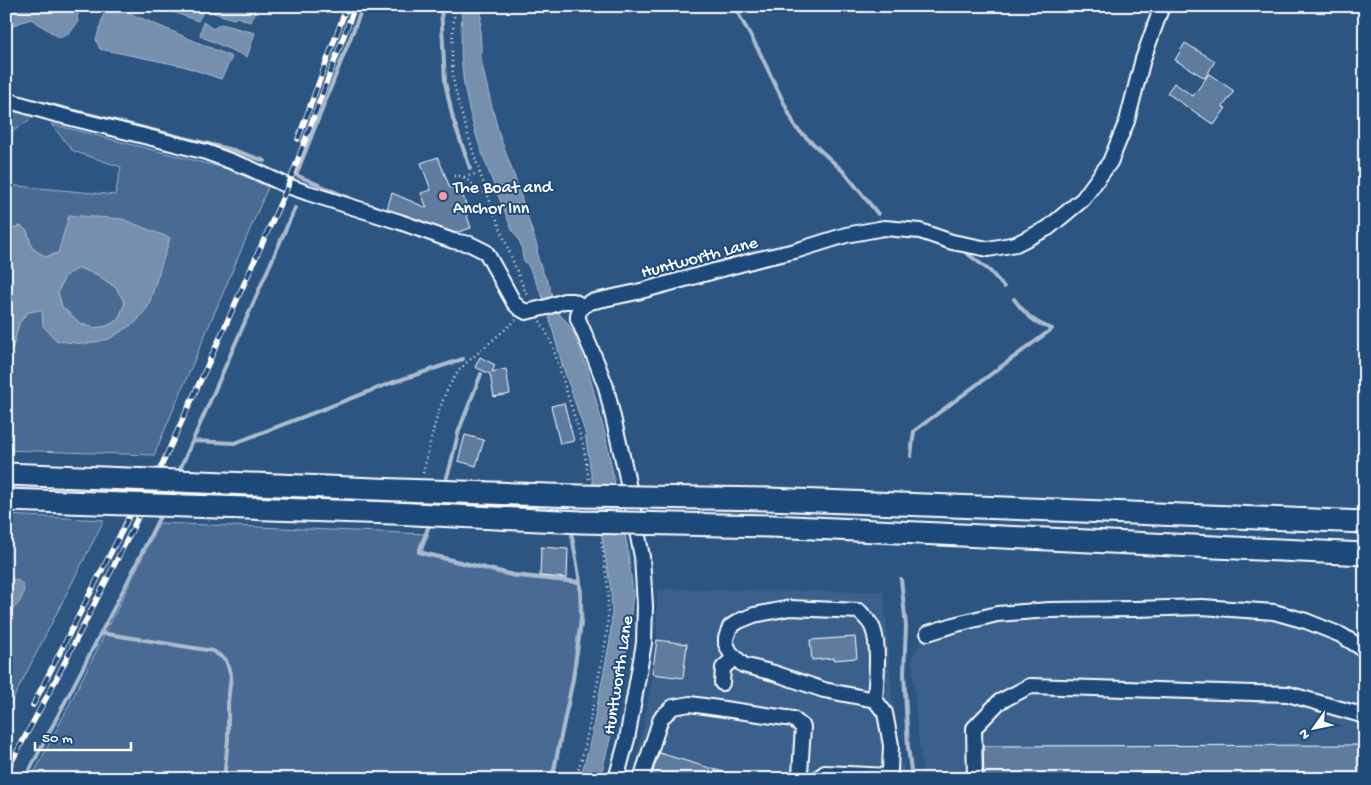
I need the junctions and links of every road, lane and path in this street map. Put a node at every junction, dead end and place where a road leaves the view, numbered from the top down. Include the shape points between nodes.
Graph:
1 (454, 6) edge
2 (1162, 6) edge
3 (6, 100) edge
4 (480, 173) junction
5 (454, 176) dead end
6 (464, 177) junction
7 (487, 194) junction
8 (583, 306) junction
9 (536, 310) junction
10 (423, 473) dead end
11 (6, 474) edge
12 (590, 482) dead end
13 (6, 500) edge
14 (1365, 522) edge
15 (600, 538) dead end
16 (1365, 554) edge
17 (928, 633) dead end
18 (1365, 650) edge
19 (735, 657) junction
20 (722, 683) dead end
21 (875, 700) junction
22 (1365, 716) edge
23 (802, 777) edge
24 (889, 777) edge
25 (576, 779) edge
26 (616, 779) edge
27 (641, 779) edge
28 (817, 779) edge
29 (975, 779) edge

1 - 4 path via 454,81
2 - 8 street, Huntworth Lane via 1143,58 1127,121 1110,162 1083,199 1048,228 1016,244 988,249 920,231 884,228
3 - 9 street via 206,152 308,193 470,244 486,252 518,308
4 - 6 path
4 - 7 path
5 - 6 path
6 - 7 path
7 - 9 path via 506,246
8 - 9 street via 564,300
8 - 26 street, Huntworth Lane via 578,319 606,387 626,473 642,557 646,606 644,643
9 - 10 path via 488,343 457,372 440,410
9 - 12 path via 557,360 583,444
11 - 14 highway, bridge
13 - 16 highway, bridge via 771,526
15 - 25 path via 608,589 608,626 586,746
17 - 18 street via 997,614 1202,607 1274,612 1341,635
19 - 20 street via 722,668
19 - 21 street via 743,665 824,690
19 - 21 street via 726,644 730,627 754,614 790,608 859,611 873,628 876,643
21 - 24 street via 885,713 891,745
22 - 29 street via 1288,694 1030,686 999,702 974,728
23 - 27 street via 803,727 793,720 690,704 672,707 661,718
24 - 28 street via 825,773

